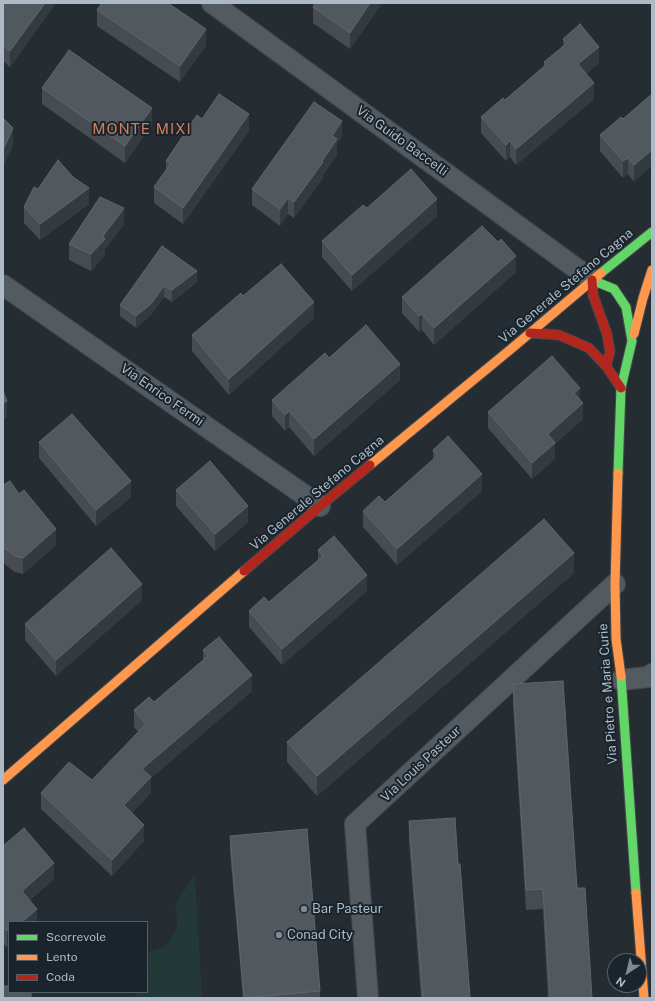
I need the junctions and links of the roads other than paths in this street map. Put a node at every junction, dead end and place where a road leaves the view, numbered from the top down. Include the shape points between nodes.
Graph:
1 (212, 3) edge
2 (652, 232) edge
3 (652, 270) edge
4 (592, 280) junction
5 (3, 285) edge
6 (530, 333) junction
7 (632, 341) junction
8 (606, 366) junction
9 (622, 388) junction
10 (320, 506) junction
11 (614, 584) junction
12 (652, 674) edge
13 (621, 680) junction
14 (3, 780) edge
15 (646, 935) edge
16 (368, 998) edge
17 (644, 998) edge

1 - 4 street, Via Guido Baccelli
2 - 4 street, Via Generale Stefano Cagna
3 - 7 street, Via Pietro e Maria Curie
4 - 6 street, Via Generale Stefano Cagna
4 - 7 street, Via Pietro e Maria Curie via 614,289 626,307
4 - 8 street via 593,295 607,334 610,352
5 - 10 street, Via Enrico Fermi
6 - 8 street via 559,335 589,348
6 - 10 street, Via Generale Stefano Cagna
7 - 9 street, Via Pietro e Maria Curie
8 - 9 street
9 - 11 street, Via Pietro e Maria Curie
10 - 14 street, Via Generale Stefano Cagna
11 - 13 street, Via Pietro e Maria Curie
11 - 16 street, Via Louis Pasteur via 355,824
12 - 13 street via 648,677
13 - 15 street, Via Pietro e Maria Curie
15 - 17 street, Via Pietro e Maria Curie

